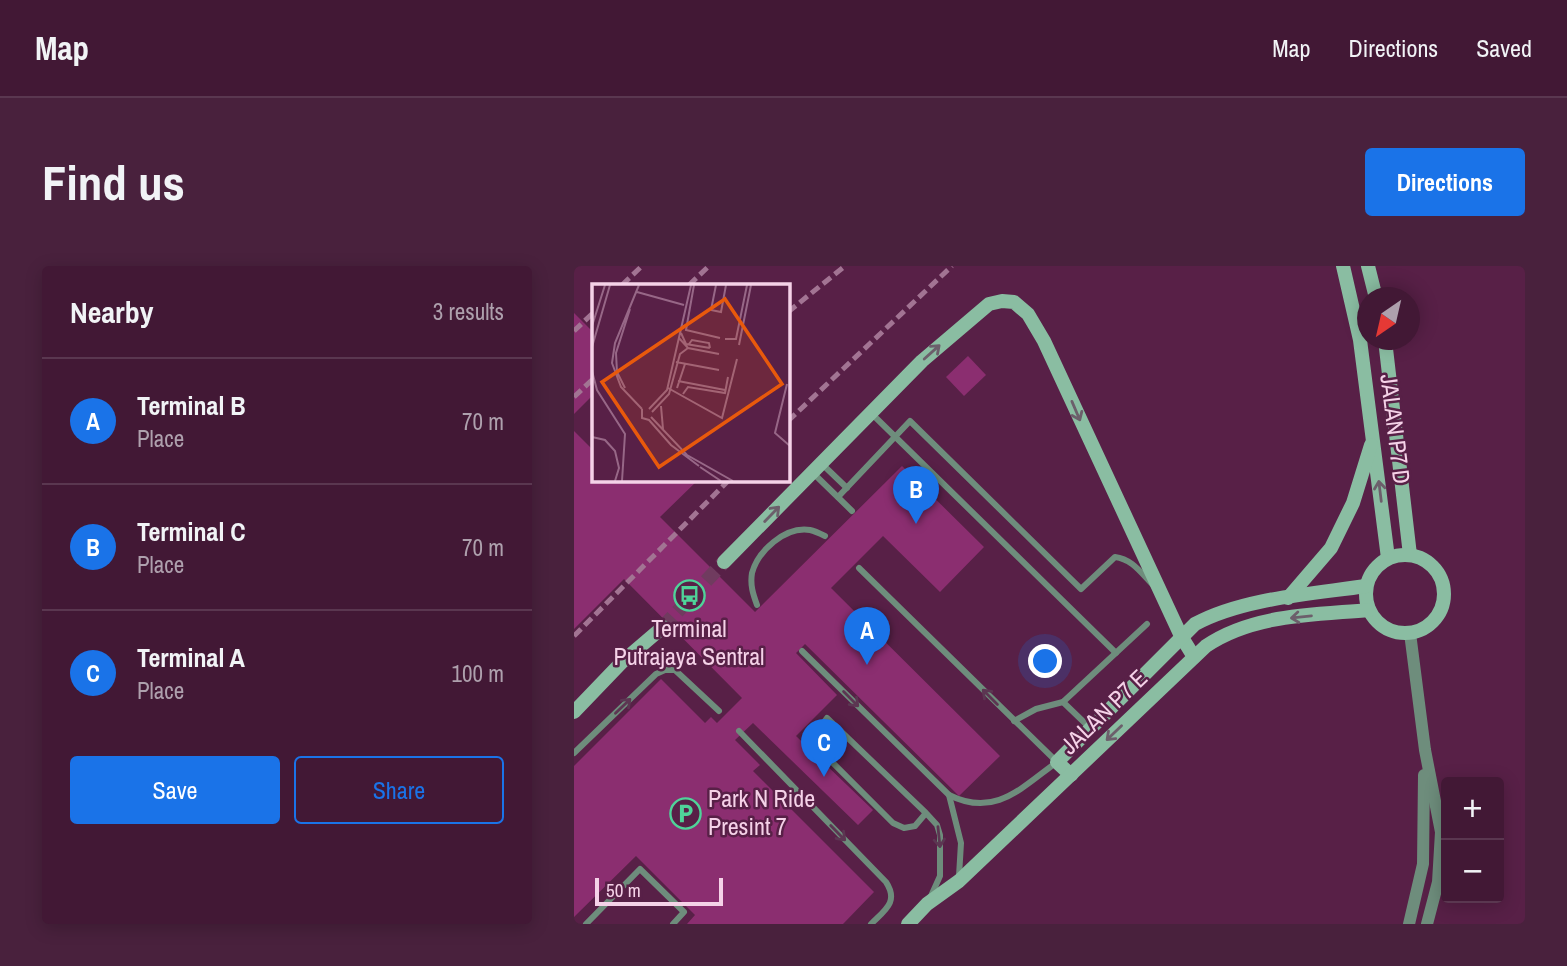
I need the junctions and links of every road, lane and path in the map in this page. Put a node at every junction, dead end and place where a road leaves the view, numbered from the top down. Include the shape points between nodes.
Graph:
1 (1343, 266) edge
2 (1368, 266) edge
3 (1373, 287) edge
4 (1386, 350) edge
5 (870, 413) junction
6 (1373, 436) junction
7 (895, 437) junction
8 (817, 468) junction
9 (847, 488) junction
10 (838, 497) junction
11 (852, 511) dead end
12 (825, 536) dead end
13 (1410, 555) junction
14 (1388, 558) junction
15 (724, 562) tunnel mouth
16 (859, 568) dead end
17 (1366, 586) junction
18 (1163, 596) junction
19 (1288, 598) junction
20 (757, 606) dead end
21 (1369, 610) junction
22 (1147, 624) dead end
23 (663, 627) tunnel mouth
24 (1410, 634) junction
25 (1181, 636) junction
26 (802, 651) dead end
27 (1116, 653) junction
28 (1194, 657) junction
29 (1063, 702) junction
30 (719, 711) dead end
31 (574, 712) edge
32 (1014, 721) junction
33 (1090, 728) junction
34 (739, 731) dead end
35 (1425, 750) junction
36 (574, 753) edge
37 (1057, 762) junction
38 (1071, 775) junction
39 (949, 795) junction
40 (926, 813) junction
41 (959, 881) junction
42 (927, 904) junction
43 (586, 924) edge
44 (673, 924) edge
45 (871, 924) edge
46 (908, 924) edge
47 (1409, 924) edge
48 (1427, 924) edge

1 - 6 street, JALAN P7 D via 1360,340
2 - 3 street
4 - 13 street, JALAN P7 D
5 - 7 lane
5 - 8 street
5 -> 18 street via 969,319 989,304 1014,302 1028,314 1044,341
14 -> 6 street, JALAN P7 D
6 - 19 street via 1357,494 1331,548
7 - 9 lane
7 - 18 lane via 910,421 1081,589 1115,557 1134,565
7 - 27 lane
8 - 9 lane
8 - 10 lane
15 -> 8 street
9 - 10 lane
10 - 11 lane
12 - 20 lane via 796,531 771,544 753,572 751,589
13 - 14 street
13 - 24 street via 1432,566 1444,588 1440,613 1422,630
14 - 17 street
32 -> 16 lane
17 - 19 street, JALAN P7 E
17 - 21 street
18 - 25 street
19 - 25 street, JALAN P7 E via 1211,615
21 - 24 street via 1386,628
21 -> 28 street, JALAN P7 E via 1244,627 1221,636
22 - 27 lane
23 - 31 street
24 - 35 street
25 - 28 street
25 - 33 street, JALAN P7 E
26 -> 39 lane
27 - 29 lane
28 -> 38 street, JALAN P7 E
29 - 32 lane
29 - 33 lane
36 -> 30 lane via 665,670 675,670
32 - 37 lane
33 - 37 street, JALAN P7 E
34 -> 45 lane via 886,882 892,899
35 - 47 street via 1423,864
35 - 48 street via 1441,832 1438,882
37 - 38 street
37 - 39 lane via 993,803 964,803
38 - 41 street, JALAN P7 E
39 - 41 lane via 961,843
40 - 40 lane via 915,826 893,823 815,744 814,736 827,718
40 -> 42 lane via 940,835 940,876
41 - 42 street, JALAN P7 E
42 - 46 street, JALAN P7 E
43 - 44 lane via 640,869 684,912

